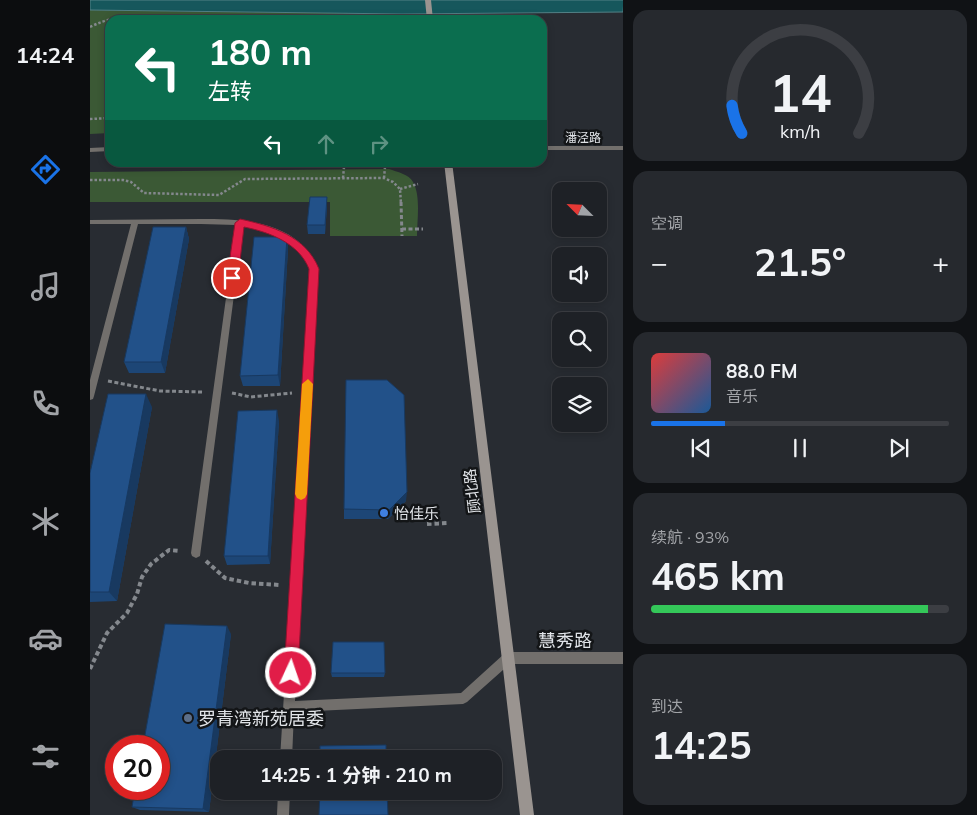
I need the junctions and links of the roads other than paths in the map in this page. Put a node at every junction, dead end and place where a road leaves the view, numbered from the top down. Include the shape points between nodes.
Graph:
1 (428, 0) edge
2 (430, 15) edge
3 (547, 148) edge
4 (623, 148) edge
5 (90, 150) edge
6 (105, 150) edge
7 (449, 167) edge
8 (90, 222) edge
9 (135, 222) junction
10 (240, 223) junction
11 (90, 396) edge
12 (196, 553) road end
13 (508, 658) junction
14 (623, 658) edge
15 (289, 708) junction
16 (287, 750) edge
17 (284, 800) edge
18 (283, 815) edge
19 (527, 815) edge

1 - 2 street
3 - 4 street, 潘泾路
5 - 6 street
7 - 13 street, 顾北路
8 - 9 lane
9 - 10 lane
9 - 11 lane
10 - 12 lane
10 - 15 lane via 277,233 303,250 314,269
13 - 14 street, 慧秀路
13 - 15 lane via 463,698
13 - 19 street, 顾北路
15 - 16 lane
17 - 18 lane

